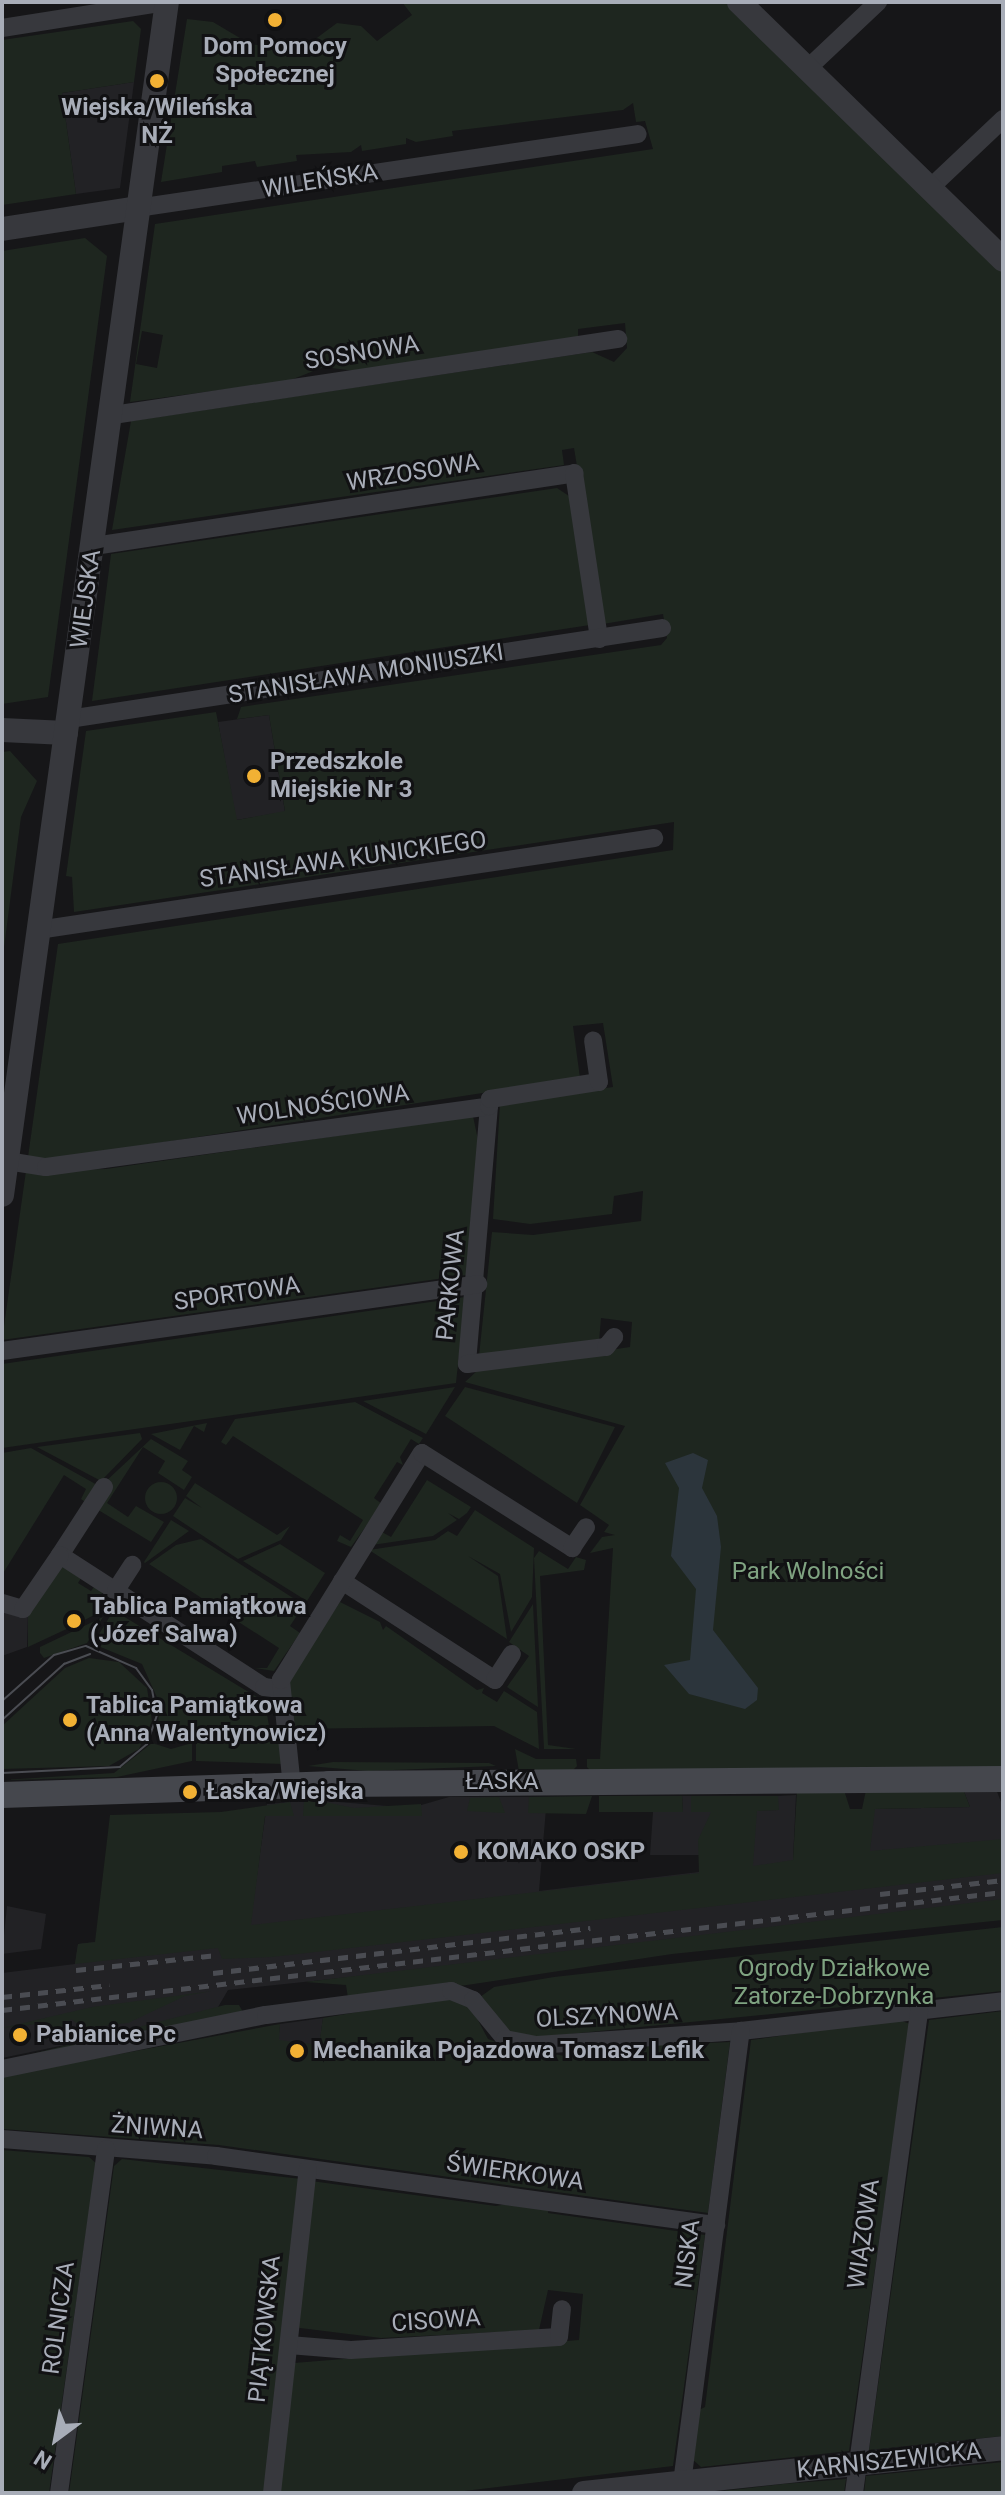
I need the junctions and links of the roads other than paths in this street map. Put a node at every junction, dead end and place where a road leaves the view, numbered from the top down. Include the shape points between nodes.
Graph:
1 (167, 2) edge
2 (739, 2) edge
3 (878, 2) edge
4 (2, 28) edge
5 (807, 69) junction
6 (1003, 119) edge
7 (638, 134) dead end
8 (929, 189) junction
9 (137, 208) junction
10 (2, 229) edge
11 (1003, 260) edge
12 (618, 339) dead end
13 (113, 415) junction
14 (94, 546) junction
15 (662, 628) dead end
16 (599, 639) junction
17 (68, 726) junction
18 (2, 730) edge
19 (654, 838) dead end
20 (38, 930) junction
21 (593, 1040) dead end
22 (489, 1106) junction
23 (6, 1147) edge
24 (2, 1195) edge
25 (478, 1284) junction
26 (614, 1337) dead end
27 (2, 1351) edge
28 (104, 1487) dead end
29 (586, 1527) dead end
30 (60, 1555) junction
31 (132, 1565) dead end
32 (342, 1581) junction
33 (116, 1590) junction
34 (2, 1603) edge
35 (512, 1654) dead end
36 (281, 1689) junction
37 (1003, 1779) edge
38 (292, 1787) junction
39 (2, 1795) edge
40 (1003, 2001) edge
41 (919, 2011) junction
42 (741, 2031) junction
43 (2, 2069) edge
44 (2, 2139) edge
45 (106, 2149) junction
46 (308, 2169) junction
47 (716, 2225) junction
48 (562, 2309) dead end
49 (289, 2345) junction
50 (1003, 2448) edge
51 (857, 2464) junction
52 (680, 2486) edge
53 (59, 2493) edge
54 (272, 2493) edge
55 (584, 2493) edge
56 (854, 2493) edge

1 - 4 street
1 - 9 street, WIEJSKA
2 - 5 street
3 - 5 street
5 - 8 street
6 - 8 street
7 - 9 street, WILEŃSKA
8 - 11 street
9 - 10 street, WILEŃSKA
9 - 13 street, WIEJSKA
12 - 13 street, SOSNOWA
13 - 14 street, WIEJSKA
14 - 16 street, WRZOSOWA via 574,473
14 - 17 street, WIEJSKA
15 - 16 street, STANISŁAWA MONIUSZKI
16 - 17 street, STANISŁAWA MONIUSZKI
17 - 18 street, STANISŁAWA MONIUSZKI
17 - 20 street, WIEJSKA
19 - 20 street, STANISŁAWA KUNICKIEGO
20 - 23 street, WIEJSKA
21 - 22 street, WOLNOŚCIOWA via 599,1082 490,1099
22 - 23 street, WOLNOŚCIOWA via 46,1167
22 - 25 street, PARKOWA
23 - 24 street, WIEJSKA
25 - 26 street, PARKOWA via 467,1364 606,1347
25 - 27 street, SPORTOWA
28 - 30 street
29 - 32 street via 572,1548 422,1453
30 - 33 street
30 - 34 street via 23,1609
31 - 33 street
32 - 35 street via 495,1680
32 - 36 street
33 - 36 street via 264,1687
36 - 38 street
37 - 38 main road, ŁASKA
38 - 39 main road, ŁASKA
40 - 41 street, OLSZYNOWA
41 - 42 street, OLSZYNOWA
41 - 51 street, WIĄZOWA
42 - 43 street, OLSZYNOWA via 517,2043 493,2030 473,2000 451,1991 266,2015
42 - 47 street, NISKA
44 - 45 street, ŻNIWNA
45 - 46 street, ŻNIWNA
45 - 53 street, ROLNICZA
46 - 47 street, ŚWIERKOWA
46 - 49 street, PIĄTKOWSKA
47 - 52 street, NISKA
48 - 49 street, CISOWA via 559,2337 351,2350
49 - 54 street, PIĄTKOWSKA
50 - 51 street, KARNISZEWICKA
51 - 52 street, KARNISZEWICKA
51 - 56 street, WIĄZOWA
52 - 55 street, KARNISZEWICKA

